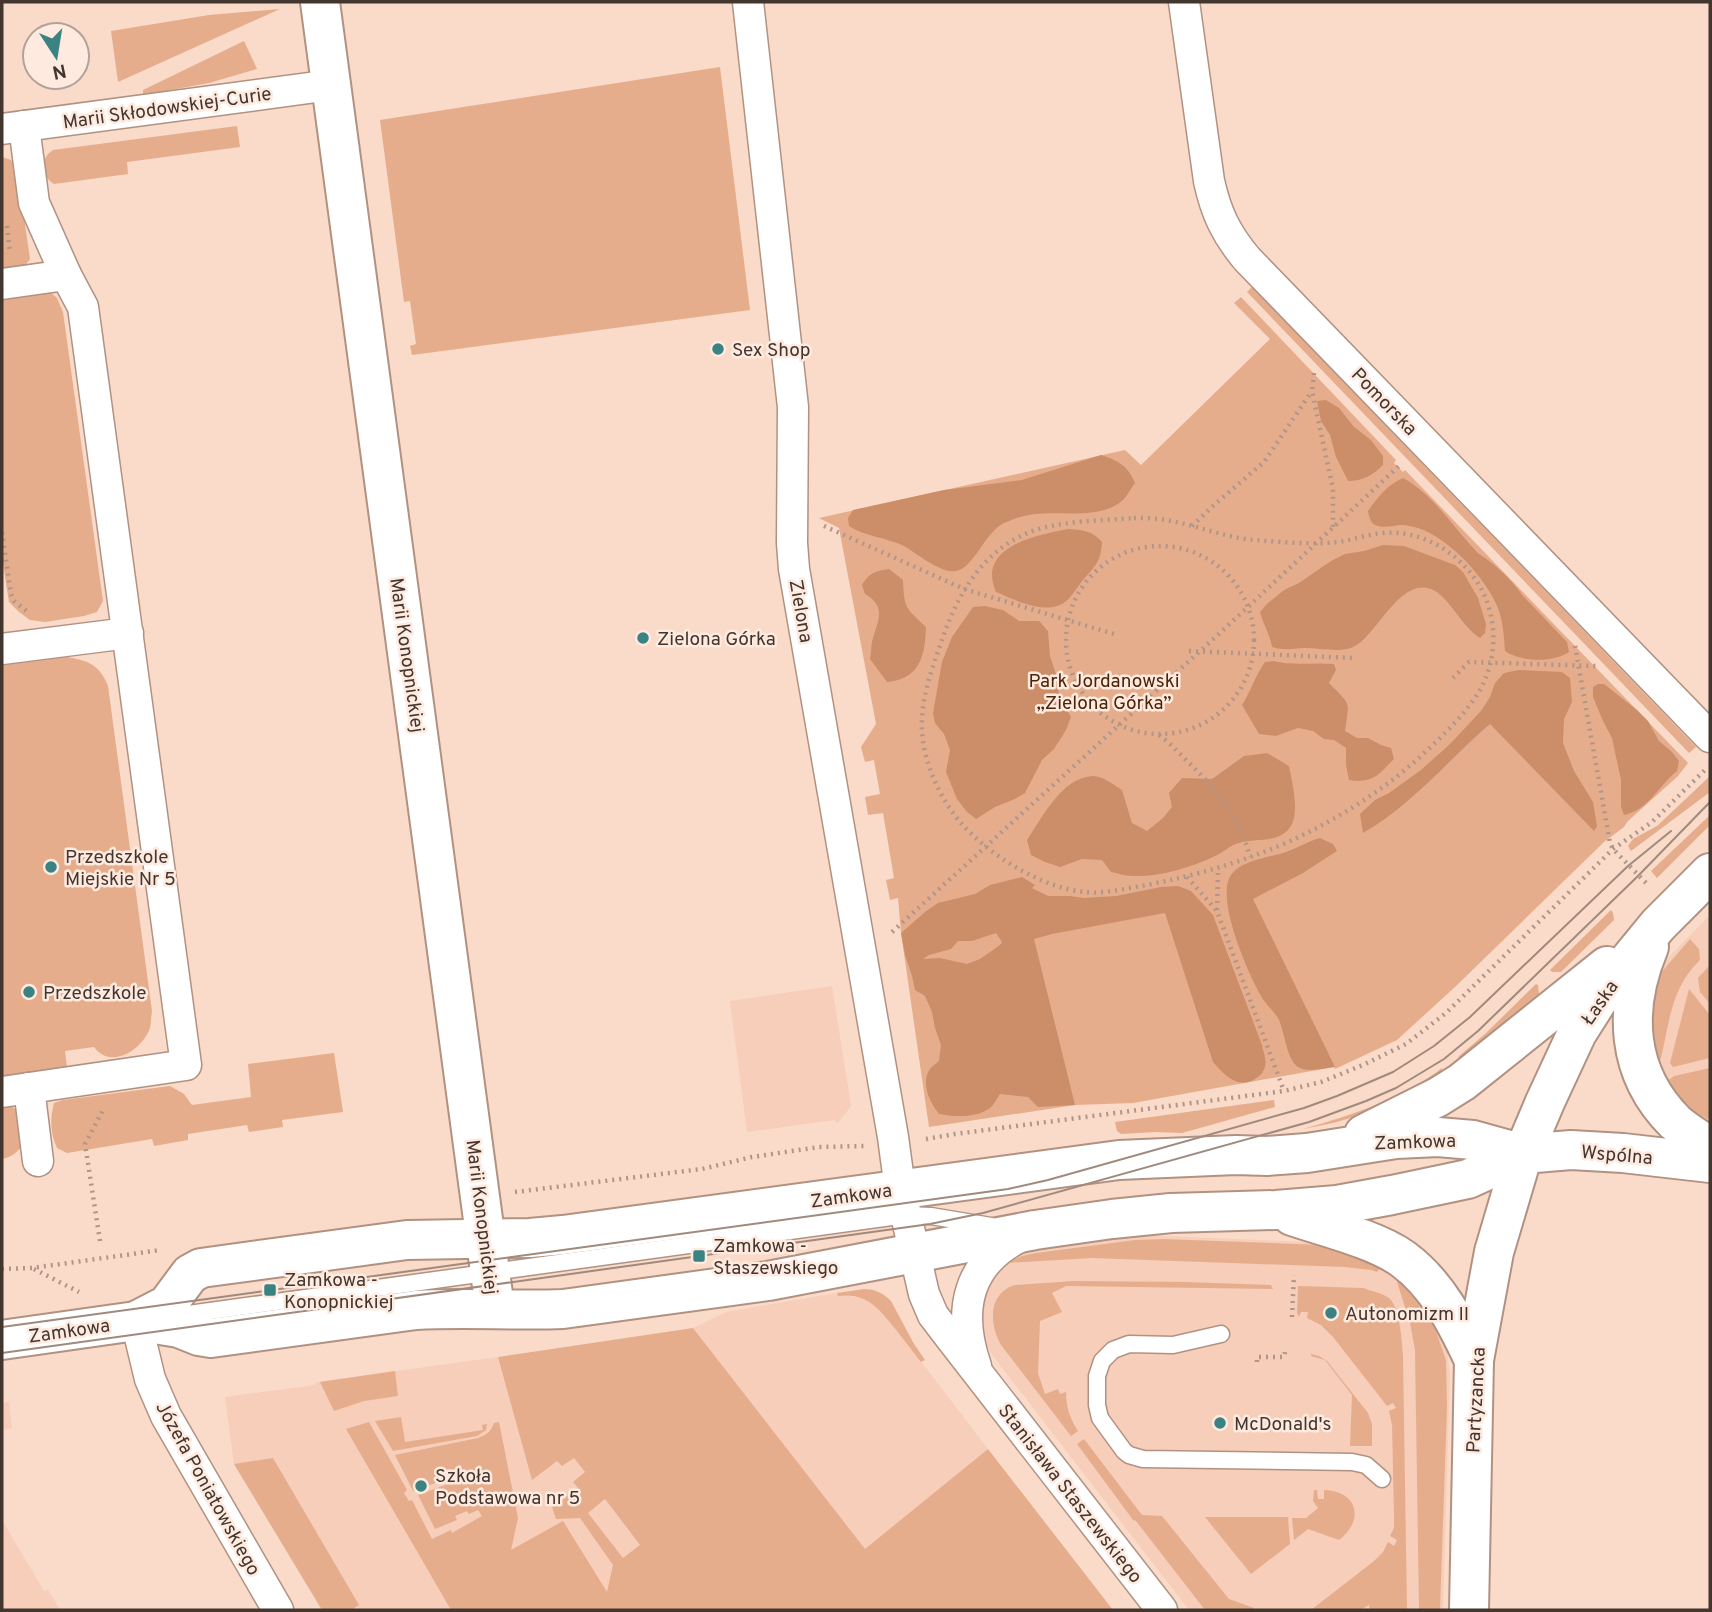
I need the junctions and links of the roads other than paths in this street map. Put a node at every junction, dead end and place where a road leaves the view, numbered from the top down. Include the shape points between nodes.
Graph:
1 (320, 2) edge
2 (748, 2) edge
3 (1184, 2) edge
4 (331, 85) junction
5 (13, 128) edge
6 (7, 272) edge
7 (66, 275) junction
8 (128, 633) junction
9 (2, 649) edge
10 (1710, 737) edge
11 (1710, 873) edge
12 (1658, 925) junction
13 (15, 1090) edge
14 (1710, 1147) edge
15 (1307, 1153) junction
16 (1523, 1154) junction
17 (38, 1161) dead end
18 (1710, 1163) edge
19 (1037, 1170) junction
20 (903, 1202) junction
21 (1276, 1210) junction
22 (1035, 1230) junction
23 (914, 1253) junction
24 (490, 1273) junction
25 (136, 1321) junction
26 (1221, 1334) dead end
27 (2, 1340) edge
28 (1474, 1360) junction
29 (980, 1376) junction
30 (1382, 1479) dead end
31 (278, 1610) edge
32 (1162, 1610) edge
33 (1469, 1610) edge

1 - 4 street, Marii Konopnickiej
2 - 20 street, Zielona via 793,407 794,569
3 - 10 street, Pomorska via 1214,203 1235,244
4 - 5 street, Marii Skłodowskiej-Curie
4 - 24 street, Marii Konopnickiej
5 - 7 street via 34,203
6 - 7 street
7 - 8 street via 83,307
8 - 9 street
8 - 13 street via 186,1065
11 - 12 street, Łaska
12 - 14 street via 1633,999 1636,1059 1646,1082 1676,1123
12 - 15 street via 1438,1097 1339,1144
12 - 16 street, Łaska via 1603,992 1577,1033
13 - 17 street
15 - 16 street, Zamkowa via 1396,1139 1438,1138 1473,1140
15 - 19 street, Zamkowa via 1119,1160
16 - 18 street, Wspólna via 1570,1150
16 - 21 street, Zamkowa via 1468,1179 1337,1205
16 - 28 street, Partyzancka via 1494,1252
19 - 20 street, Zamkowa
19 - 20 lane via 946,1201
20 - 22 lane via 931,1216
20 - 23 street, Stanisława Staszewskiego
20 - 24 street, Zamkowa via 530,1238
21 - 22 street, Zamkowa via 1171,1213
21 - 28 street via 1403,1259 1433,1287
22 - 23 street, Zamkowa
22 - 29 street, Stanisława Staszewskiego via 1005,1244 987,1261 969,1293 968,1331
23 - 24 street, Zamkowa via 768,1280 563,1309
23 - 29 street, Stanisława Staszewskiego via 933,1315
24 - 25 street, Zamkowa via 416,1310 211,1338
24 - 25 street, Zamkowa via 437,1238 396,1241 201,1268 190,1274 167,1305
25 - 27 street, Zamkowa
25 - 31 street, Józefa Poniatowskiego via 150,1379 166,1416
26 - 30 lane via 1173,1345 1129,1344 1107,1355 1098,1369 1098,1412 1124,1451 1143,1459 1352,1462 1366,1465
28 - 33 street, Partyzancka
29 - 32 street, Stanisława Staszewskiego

